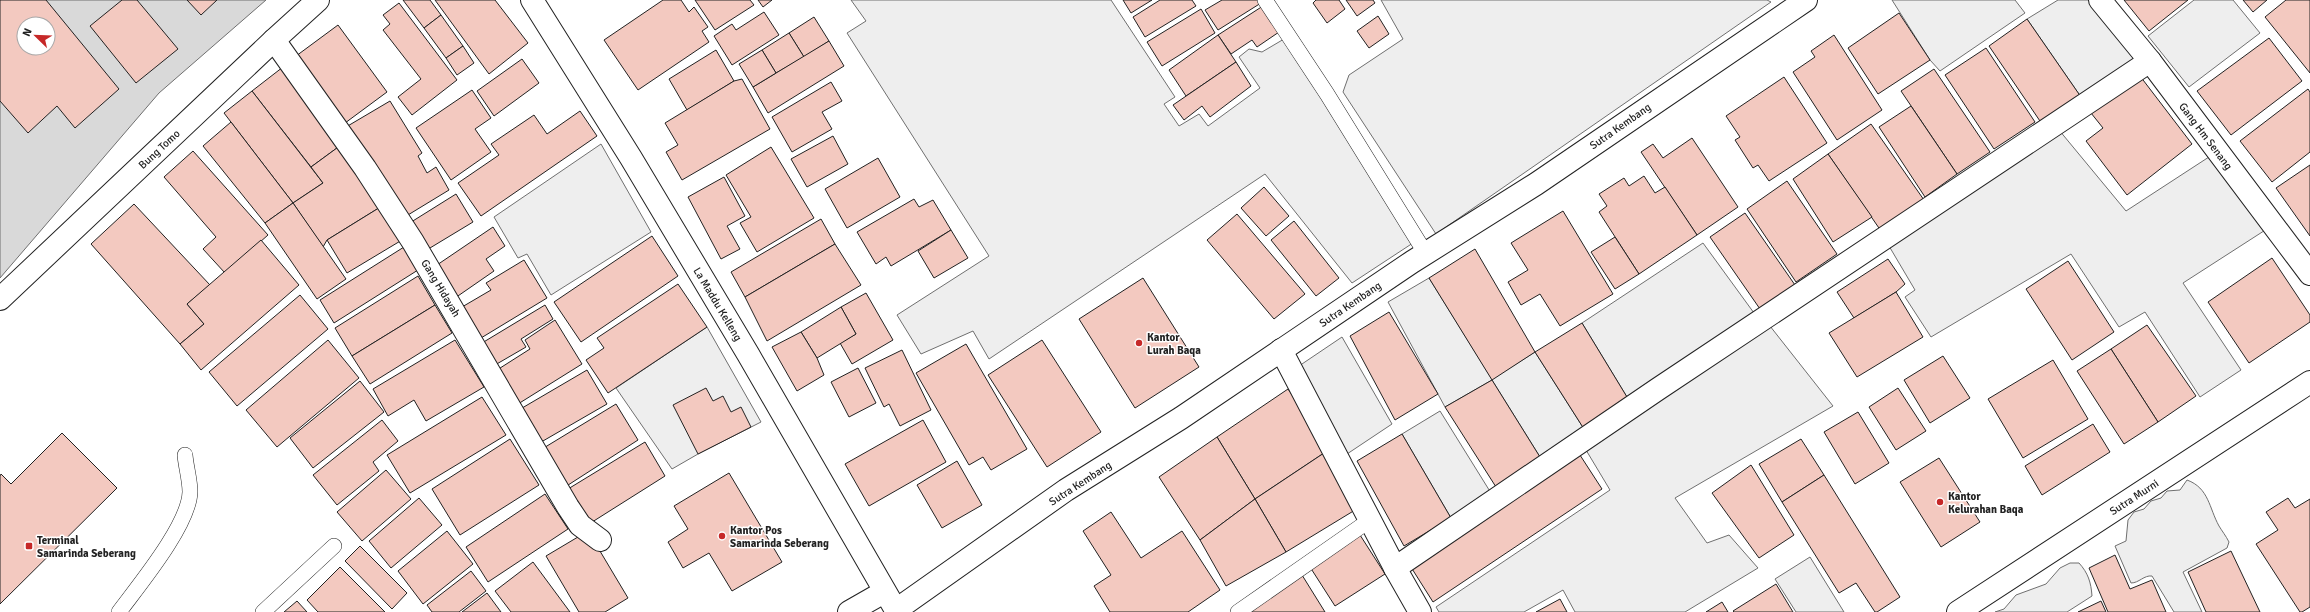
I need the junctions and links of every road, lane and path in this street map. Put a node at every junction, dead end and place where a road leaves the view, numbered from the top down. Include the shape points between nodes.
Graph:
1 (318, 0) edge
2 (532, 0) edge
3 (1265, 0) edge
4 (1806, 0) edge
5 (2100, 0) edge
6 (274, 40) junction
7 (2150, 61) junction
8 (1426, 254) junction
9 (2310, 274) edge
10 (0, 299) edge
11 (1282, 350) junction
12 (2310, 382) edge
13 (185, 455) dead end
14 (1370, 520) junction
15 (600, 540) dead end
16 (334, 546) dead end
17 (1395, 568) junction
18 (884, 592) junction
19 (896, 611) edge
20 (119, 612) edge
21 (262, 612) edge
22 (849, 612) edge
23 (1238, 612) edge
24 (1420, 612) edge
25 (1958, 612) edge

1 - 6 street, Bung Tomo
2 - 18 street, La Maddu Kelleng via 748,354
3 - 8 lane via 1327,94
4 - 8 street, Sutra Kembang via 1536,184
5 - 7 street, Gang Hm Senang
6 - 10 street, Bung Tomo
6 - 15 street, Gang Hidayah via 365,168 413,242 573,516 580,525
7 - 9 street, Gang Hm Senang
7 - 17 street via 1658,388
8 - 11 street, Sutra Kembang
11 - 14 street
11 - 19 street, Sutra Kembang via 1066,490
12 - 25 street, Sutra Murni
13 - 20 lane via 190,493 182,518 169,544
14 - 17 street
14 - 23 lane
16 - 21 lane
17 - 24 street
18 - 19 street, La Maddu Kelleng
18 - 22 street

